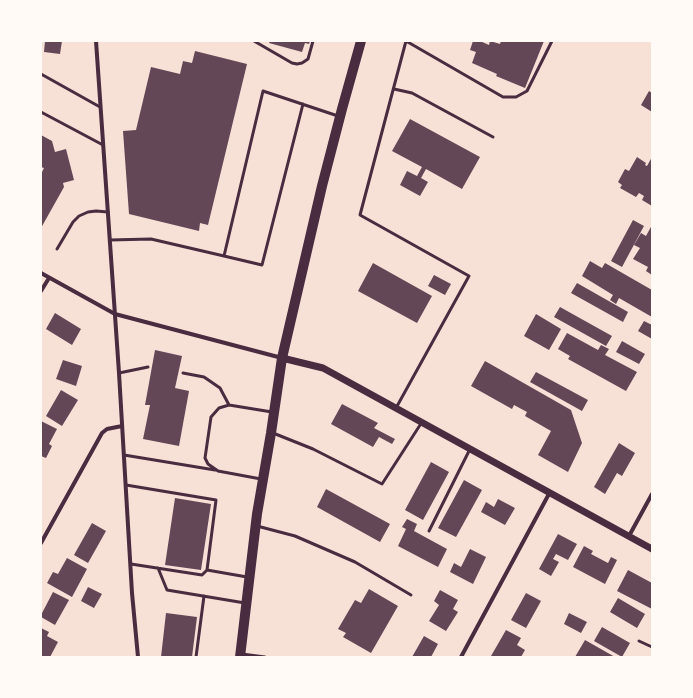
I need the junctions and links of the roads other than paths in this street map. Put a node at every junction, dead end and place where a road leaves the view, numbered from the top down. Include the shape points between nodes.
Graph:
1 (96, 41) edge
2 (254, 41) edge
3 (313, 41) edge
4 (361, 41) edge
5 (406, 41) edge
6 (552, 41) edge
7 (41, 74) edge
8 (394, 89) junction
9 (303, 104) junction
10 (100, 107) junction
11 (41, 112) edge
12 (340, 117) junction
13 (493, 137) dead end
14 (103, 145) junction
15 (108, 212) junction
16 (110, 240) junction
17 (57, 249) dead end
18 (224, 256) junction
19 (41, 273) edge
20 (48, 278) junction
21 (41, 291) edge
22 (115, 314) junction
23 (282, 358) junction
24 (148, 367) dead end
25 (119, 373) junction
26 (183, 373) dead end
27 (229, 405) junction
28 (396, 408) junction
29 (274, 412) junction
30 (422, 422) junction
31 (122, 426) junction
32 (271, 433) junction
33 (470, 449) junction
34 (124, 455) junction
35 (218, 470) junction
36 (262, 479) junction
37 (126, 485) junction
38 (550, 492) junction
39 (652, 494) edge
40 (256, 526) junction
41 (429, 531) dead end
42 (629, 536) junction
43 (41, 543) edge
44 (652, 549) edge
45 (131, 564) junction
46 (158, 568) junction
47 (207, 570) junction
48 (249, 577) junction
49 (411, 595) dead end
50 (204, 596) junction
51 (246, 604) junction
52 (639, 641) dead end
53 (652, 647) edge
54 (240, 655) edge
55 (138, 657) edge
56 (196, 657) edge
57 (265, 657) edge
58 (461, 657) edge

1 - 10 street
2 - 3 lane via 297,64 302,64 308,59
4 - 12 main road
5 - 6 lane via 503,97 516,97 527,91
5 - 8 lane
7 - 10 lane
8 - 13 lane via 412,93
8 - 28 lane via 360,215 469,276
9 - 12 lane
9 - 18 lane via 262,265
9 - 18 lane via 263,91
10 - 14 street
11 - 14 lane
12 - 23 main road
14 - 15 street
15 - 16 street
15 - 17 lane via 88,212 79,216
16 - 18 lane via 150,239
16 - 22 street
19 - 20 street
20 - 21 street
20 - 22 street
22 - 23 street
22 - 25 street
23 - 28 street via 323,368
23 - 29 main road
24 - 25 lane
25 - 31 street
26 - 27 lane via 204,377 220,388
27 - 29 lane
27 - 35 lane via 219,408 212,417 205,458 208,464
28 - 30 street
29 - 32 main road
30 - 32 lane via 382,484 313,449
30 - 33 street
31 - 34 street
31 - 43 street via 107,429 102,433
32 - 36 main road
33 - 38 street
33 - 41 lane
34 - 35 lane
34 - 37 street
35 - 36 lane
36 - 40 main road
37 - 45 street
37 - 47 lane via 216,500
38 - 42 street
38 - 58 street
39 - 42 street
40 - 48 main road
40 - 49 lane via 295,536 355,562
42 - 44 street
45 - 46 lane
45 - 55 street
46 - 47 lane via 202,575
46 - 50 lane via 167,590
47 - 48 lane
48 - 51 main road
50 - 51 lane
50 - 56 lane
51 - 54 main road
52 - 53 lane
54 - 57 lane

